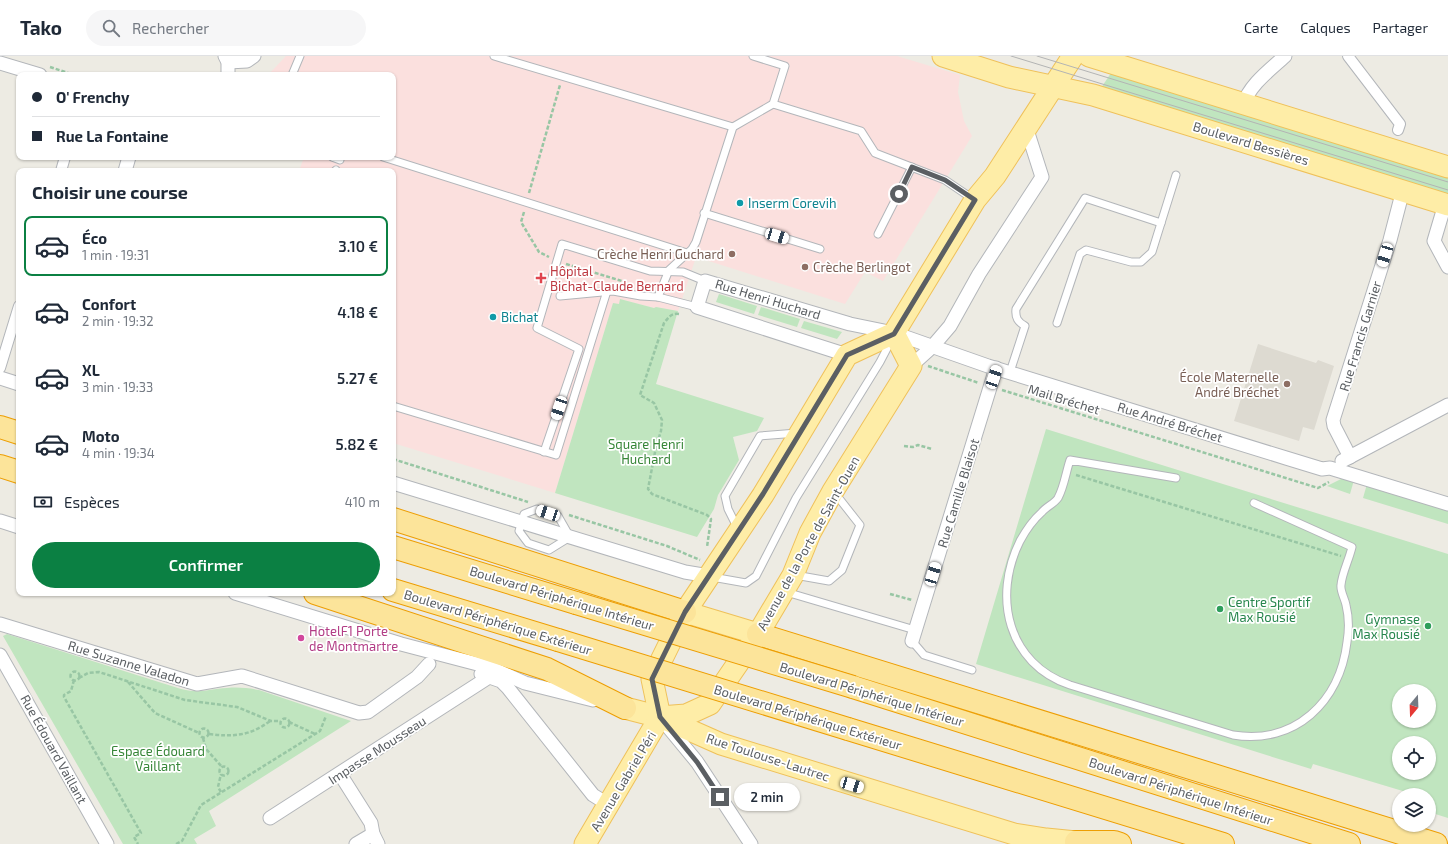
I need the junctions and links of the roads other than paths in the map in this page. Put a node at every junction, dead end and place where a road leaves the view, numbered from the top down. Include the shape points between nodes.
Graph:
1 (254, 56) edge
2 (300, 56) edge
3 (496, 56) edge
4 (753, 56) edge
5 (943, 56) edge
6 (1073, 56) edge
7 (1089, 56) edge
8 (1285, 56) edge
9 (1348, 56) edge
10 (0, 63) edge
11 (227, 64) edge
12 (30, 72) edge
13 (293, 72) edge
14 (1052, 86) junction
15 (772, 104) junction
16 (1244, 105) junction
17 (733, 127) junction
18 (1026, 127) junction
19 (1398, 130) dead end
20 (392, 160) edge
21 (912, 167) junction
22 (1448, 167) edge
23 (1176, 175) dead end
24 (1403, 190) junction
25 (975, 200) junction
26 (1446, 204) edge
27 (704, 213) junction
28 (1161, 223) junction
29 (878, 234) dead end
30 (820, 249) dead end
31 (687, 253) junction
32 (1448, 268) edge
33 (669, 270) junction
34 (705, 281) junction
35 (607, 291) junction
36 (560, 296) dead end
37 (658, 297) junction
38 (691, 311) junction
39 (16, 316) edge
40 (1057, 323) dead end
41 (894, 334) junction
42 (932, 347) junction
43 (847, 355) junction
44 (911, 366) junction
45 (0, 368) edge
46 (996, 368) junction
47 (1010, 372) junction
48 (0, 378) edge
49 (16, 383) edge
50 (1448, 404) edge
51 (396, 407) edge
52 (0, 428) edge
53 (16, 432) edge
54 (801, 433) junction
55 (544, 452) junction
56 (1350, 457) junction
57 (0, 466) edge
58 (1330, 468) junction
59 (16, 471) edge
60 (1176, 478) dead end
61 (396, 484) edge
62 (833, 491) junction
63 (1254, 503) dead end
64 (1448, 504) edge
65 (396, 519) edge
66 (0, 521) edge
67 (522, 522) junction
68 (16, 526) edge
69 (739, 530) junction
70 (570, 537) junction
71 (396, 548) edge
72 (707, 570) junction
73 (788, 583) junction
74 (396, 591) edge
75 (245, 596) edge
76 (324, 596) edge
77 (685, 612) junction
78 (0, 624) edge
79 (758, 634) junction
80 (913, 635) junction
81 (425, 650) junction
82 (0, 655) edge
83 (429, 664) junction
84 (972, 670) dead end
85 (486, 679) junction
86 (512, 683) junction
87 (625, 708) junction
88 (660, 717) junction
89 (340, 774) junction
90 (609, 805) junction
91 (270, 818) dead end
92 (1014, 834) junction
93 (376, 839) edge
94 (1075, 843) edge
95 (107, 844) edge
96 (356, 844) edge
97 (585, 844) edge
98 (750, 844) edge
99 (1037, 844) edge
100 (1120, 844) edge
101 (1223, 844) edge
102 (1349, 844) edge
103 (1436, 844) edge

1 - 11 street via 247,61
2 - 13 lane
3 - 17 lane
4 - 15 lane via 785,66
5 - 14 main road, Boulevard Bessières
6 - 14 main road
7 - 16 main road
8 - 16 street via 1256,84
9 - 19 street via 1400,124
10 - 12 street
14 - 18 main road
14 - 24 main road, Boulevard Bessières via 1093,94
15 - 17 lane
15 - 21 lane via 862,131 875,153
16 - 22 main road
17 - 27 lane
18 - 25 main road via 995,176
18 - 42 street, Avenue de la Porte de Saint-Ouen via 1042,177 979,274 950,326
20 - 31 lane
21 - 25 lane via 945,180
21 - 29 lane
23 - 28 lane
24 - 26 main road, Boulevard Bessières
24 - 56 street, Rue Francis Garnier via 1390,240 1333,420
25 - 41 main road
26 - 32 street via 1434,241
27 - 30 lane
27 - 31 lane via 696,242
28 - 40 lane via 1152,252 1141,262 1131,262 1086,250 1080,254
28 - 47 lane via 1085,198 1016,309 1018,322 1026,326
31 - 33 lane
33 - 34 lane via 690,274
33 - 37 lane
33 - 55 lane via 650,271 562,244 537,328 579,349
34 - 38 street, Rue Henri Huchard
34 - 41 street, Rue Henri Huchard via 850,324
35 - 36 lane
35 - 37 lane
35 - 55 lane via 556,455
37 - 38 lane
38 - 43 street
39 - 45 street
41 - 42 street, Rue André Bréchet
41 - 43 main road
41 - 44 main road
41 - 72 lane via 880,362 796,498 756,576 746,583
42 - 44 street, Avenue de la Porte de Saint-Ouen
42 - 46 street, Rue André Bréchet
43 - 54 main road
44 - 62 main road, Avenue de la Porte de Saint-Ouen
46 - 47 street, Rue André Bréchet
46 - 80 street, Rue Camille Blaisot
47 - 58 street, Rue André Bréchet via 1322,469
48 - 49 street
50 - 56 street
51 - 55 lane
52 - 53 highway
54 - 69 main road
54 - 69 lane via 760,436 725,496 728,509
56 - 58 street
57 - 59 highway
58 - 64 street, Rue André Bréchet
60 - 63 lane via 1070,460 1057,499 1037,516 1026,531 1016,550 1010,571 1007,604 1014,634 1031,660 1056,679 1233,735 1264,736 1307,718 1335,683 1343,663 1348,620 1340,587 1352,547
61 - 67 street
62 - 73 main road, Avenue de la Porte de Saint-Ouen via 810,533
62 - 73 lane via 860,525 842,570 829,580
65 - 77 highway
66 - 68 street
67 - 70 street
67 - 70 lane via 519,531 528,543 535,546 549,550
69 - 72 main road
70 - 72 street via 685,572
71 - 102 highway, Boulevard Périphérique Intérieur, bridge
72 - 77 main road
73 - 79 main road, Avenue de la Porte de Saint-Ouen
73 - 80 lane
74 - 101 highway, Boulevard Périphérique Extérieur, bridge
75 - 81 street
76 - 87 highway via 547,669
77 - 79 main road
77 - 88 main road via 652,679
78 - 83 street, Rue Suzanne Valadon via 197,684 242,676 359,713 368,712 417,677
79 - 88 main road, Avenue de la Porte de Saint-Ouen via 710,704 686,715
79 - 103 highway
80 - 84 lane via 924,655
81 - 83 street
81 - 86 street via 489,667
82 - 95 street, Rue Édouard Vaillant
83 - 85 street via 456,665
85 - 86 street
85 - 89 street, Impasse Mousseau
86 - 87 street via 525,683
86 - 90 street via 593,795
87 - 88 main road
88 - 90 main road, Avenue Gabriel Péri
88 - 92 main road, Rue Toulouse-Lautrec via 721,744
88 - 98 street via 697,762
89 - 91 street, Impasse Mousseau
89 - 93 street via 371,823
90 - 97 main road, Avenue Gabriel Péri
92 - 94 main road
92 - 99 street, Rue Toulouse-Lautrec
93 - 96 street
94 - 100 highway

